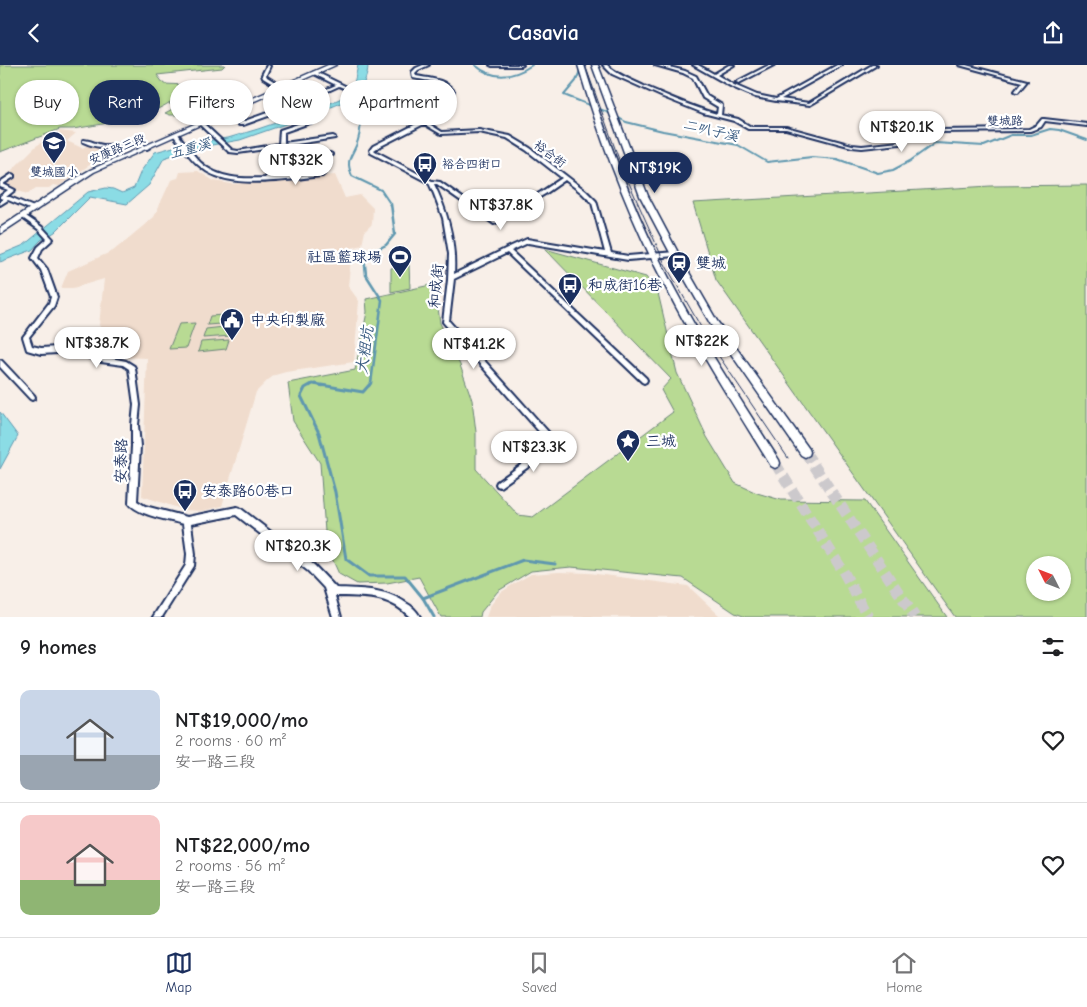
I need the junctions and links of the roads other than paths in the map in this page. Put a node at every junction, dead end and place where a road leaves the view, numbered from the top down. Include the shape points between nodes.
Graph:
1 (333, 65) edge
2 (427, 65) edge
3 (492, 65) edge
4 (521, 65) edge
5 (581, 65) edge
6 (657, 65) edge
7 (694, 65) edge
8 (732, 65) edge
9 (840, 65) edge
10 (875, 65) edge
11 (961, 65) edge
12 (268, 66) dead end
13 (607, 66) edge
14 (769, 66) edge
15 (596, 68) edge
16 (684, 72) junction
17 (315, 73) junction
18 (714, 75) junction
19 (268, 80) edge
20 (300, 80) edge
21 (440, 80) edge
22 (738, 83) dead end
23 (338, 85) joint
24 (1017, 91) dead end
25 (776, 101) junction
26 (718, 116) junction
27 (253, 120) edge
28 (199, 125) edge
29 (202, 125) edge
30 (301, 125) edge
31 (418, 125) edge
32 (429, 125) edge
33 (1087, 125) edge
34 (177, 137) junction
35 (332, 137) dead end
36 (85, 141) dead end
37 (281, 145) junction
38 (147, 148) junction
39 (330, 154) dead end
40 (12, 176) dead end
41 (267, 178) junction
42 (565, 178) junction
43 (431, 183) junction
44 (0, 185) edge
45 (8, 198) junction
46 (0, 203) edge
47 (34, 209) junction
48 (24, 216) junction
49 (0, 231) edge
50 (507, 250) junction
51 (675, 254) junction
52 (609, 255) junction
53 (654, 257) junction
54 (451, 278) junction
55 (0, 363) edge
56 (644, 380) dead end
57 (32, 397) dead end
58 (805, 452) tunnel mouth
59 (775, 463) tunnel mouth
60 (500, 484) dead end
61 (186, 521) junction
62 (328, 587) junction
63 (157, 617) edge
64 (337, 617) edge
65 (416, 617) edge

1 - 17 street, 安康路三段
2 - 21 street, 裕合街 via 417,69 414,77
3 - 4 street
5 - 53 street via 627,197
6 - 16 street
7 - 16 street via 688,66
7 - 18 street
8 - 18 street
9 - 25 street
10 - 25 street via 810,104
11 - 24 street via 1025,81
12 - 19 street via 264,75
13 - 26 street, 雙城路 via 613,73 664,96
14 - 22 street
15 - 51 street via 644,196
16 - 26 street via 695,77 705,97 720,106
17 - 20 street, 安康路三段
17 - 23 street
18 - 25 street via 732,86
23 - 27 street
26 - 33 street, 雙城路 via 736,120 750,128 786,128 862,147 900,143 913,134 937,131 1030,130 1044,120
28 - 34 street, 安康路三段
29 - 37 street via 231,151
30 - 37 street via 282,131
31 - 43 street, 裕合街 via 372,150
32 - 42 street, 裕合街 via 441,133 480,131 508,137
34 - 38 street, 安康路三段
34 - 41 street via 210,173 238,181
35 - 37 street
36 - 38 street via 94,146 124,143
37 - 39 street via 281,161
38 - 47 street, 安康路三段 via 66,185
40 - 44 street
41 - 41 street via 322,174 322,166 303,170
42 - 43 street, 裕合街 via 494,222 438,183
42 - 52 street via 594,202
43 - 54 street, 和成街 via 450,233
44 - 45 street via 12,190 2,197
45 - 46 street
45 - 47 street
47 - 48 street, 安康路三段
48 - 49 street, 安康路三段
48 - 61 street, 安泰路 via 50,239 35,258 44,269 54,297 26,337 26,343 41,351 74,349 130,365 137,405 133,503
50 - 52 street via 534,241
50 - 54 street
50 - 56 street
51 - 53 street
51 - 58 street via 714,323
52 - 53 street
53 - 59 street via 717,370
54 - 60 street, 和成街 via 446,322 555,444
55 - 57 street
61 - 62 street, 安泰路 via 237,511 311,568
61 - 63 street via 190,566
62 - 64 street
62 - 65 street via 334,592 394,598

